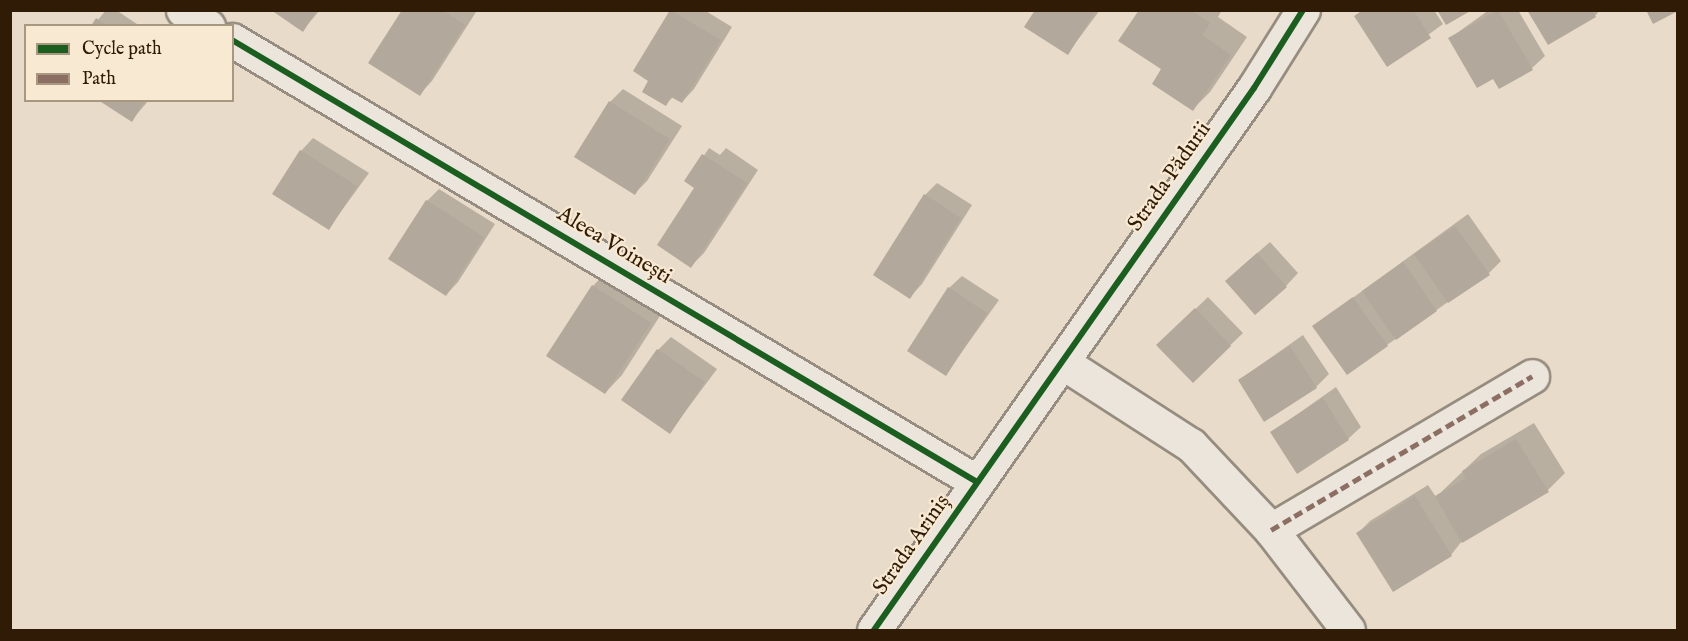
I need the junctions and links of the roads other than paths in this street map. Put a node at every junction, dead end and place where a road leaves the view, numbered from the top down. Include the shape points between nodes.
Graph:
1 (183, 10) edge
2 (1303, 10) edge
3 (205, 24) edge
4 (234, 41) edge
5 (1062, 362) junction
6 (1532, 376) dead end
7 (977, 482) junction
8 (1271, 530) junction
9 (874, 630) edge
10 (1348, 630) edge

1 - 3 street
2 - 5 street, Strada Pădurii via 1254,88
4 - 7 street, Aleea Voinești
5 - 7 street, Strada Ariniș
5 - 8 street via 1191,446
6 - 8 street
7 - 9 street, Strada Ariniș
8 - 10 street

